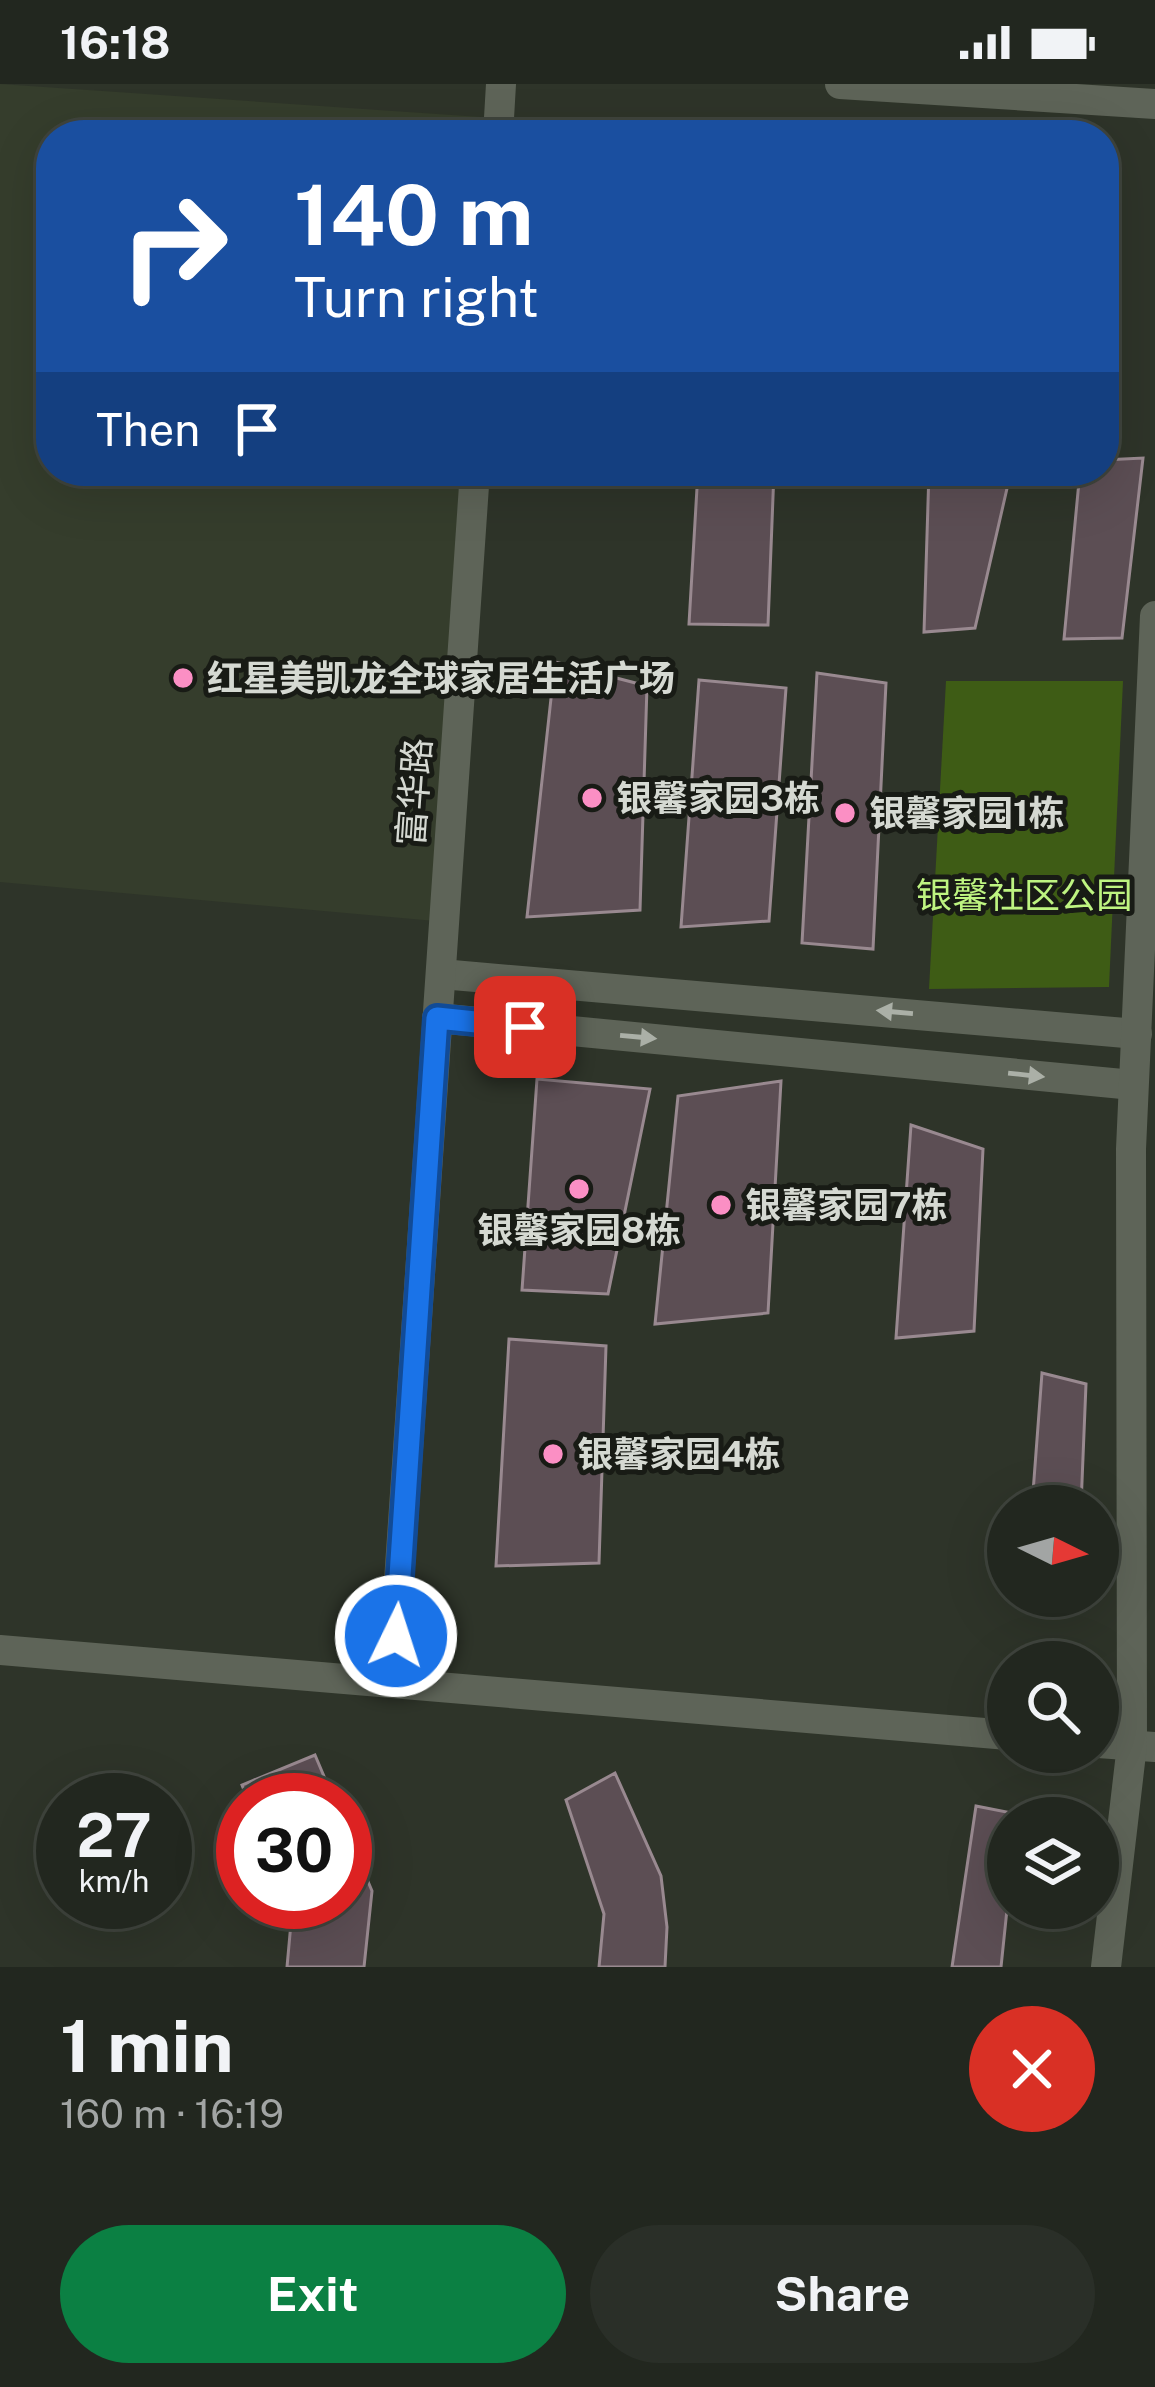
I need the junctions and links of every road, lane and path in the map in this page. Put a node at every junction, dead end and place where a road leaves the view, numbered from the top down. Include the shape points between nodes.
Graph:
1 (501, 84) edge
2 (840, 84) edge
3 (1155, 104) edge
4 (499, 120) edge
5 (474, 486) edge
6 (1155, 616) edge
7 (441, 974) junction
8 (437, 1018) junction
9 (1137, 1034) junction
10 (1133, 1085) junction
11 (0, 1650) edge
12 (392, 1683) junction
13 (987, 1733) edge
14 (1144, 1746) edge
15 (1106, 1967) edge

1 - 4 street
2 - 3 street
5 - 7 street, 富华路
6 - 9 street
7 - 8 street, 富华路
9 -> 7 street
8 -> 10 street
8 - 12 street, 富华路
9 - 10 street
10 - 14 street via 1129,1440
11 - 12 street
12 - 13 street
14 - 15 street

